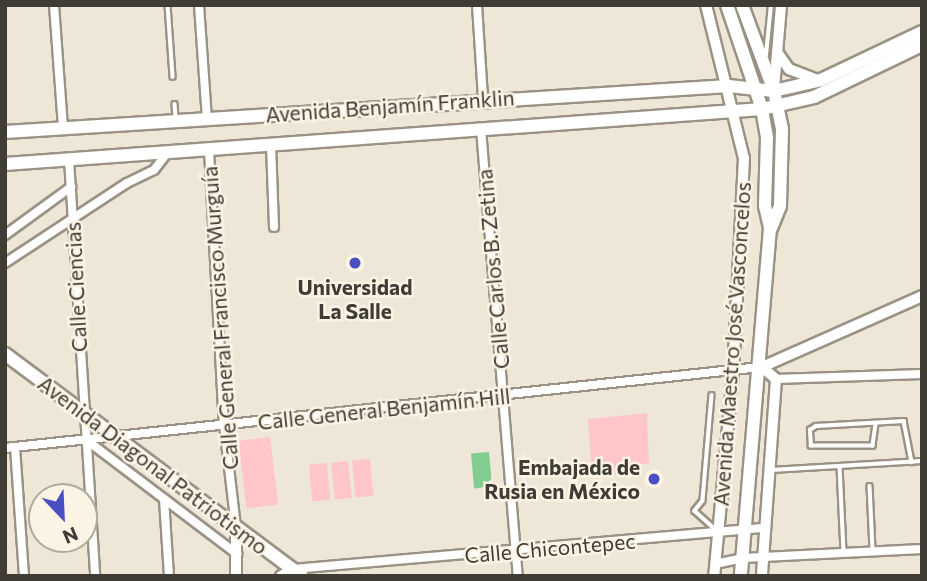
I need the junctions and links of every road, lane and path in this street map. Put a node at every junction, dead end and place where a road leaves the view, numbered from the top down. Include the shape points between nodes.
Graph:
1 (54, 5) edge
2 (168, 5) edge
3 (199, 5) edge
4 (477, 5) edge
5 (706, 5) edge
6 (727, 5) edge
7 (743, 5) edge
8 (771, 5) edge
9 (781, 5) edge
10 (922, 32) edge
11 (922, 45) edge
12 (777, 52) junction
13 (765, 69) junction
14 (173, 78) dead end
15 (821, 80) junction
16 (729, 86) junction
17 (755, 89) junction
18 (774, 92) junction
19 (483, 99) junction
20 (174, 104) dead end
21 (778, 107) junction
22 (762, 110) junction
23 (736, 112) junction
24 (207, 118) junction
25 (176, 120) junction
26 (63, 128) junction
27 (481, 129) junction
28 (5, 132) edge
29 (271, 145) junction
30 (209, 150) junction
31 (168, 152) junction
32 (69, 159) junction
33 (5, 164) edge
34 (71, 187) junction
35 (72, 218) junction
36 (275, 227) dead end
37 (771, 228) junction
38 (5, 235) edge
39 (5, 263) edge
40 (922, 296) edge
41 (5, 354) edge
42 (762, 367) junction
43 (733, 373) junction
44 (922, 374) edge
45 (776, 379) junction
46 (712, 395) dead end
47 (505, 396) junction
48 (84, 415) junction
49 (876, 424) junction
50 (224, 425) junction
51 (113, 437) junction
52 (89, 442) junction
53 (10, 447) edge
54 (922, 461) edge
55 (912, 462) junction
56 (840, 466) junction
57 (769, 470) junction
58 (870, 486) dead end
59 (164, 499) junction
60 (236, 527) junction
61 (765, 528) junction
62 (746, 530) junction
63 (719, 532) junction
64 (922, 549) edge
65 (519, 551) junction
66 (873, 551) junction
67 (844, 552) junction
68 (238, 555) junction
69 (763, 556) junction
70 (743, 558) junction
71 (715, 570) edge
72 (297, 572) edge
73 (24, 576) edge
74 (95, 576) edge
75 (169, 576) edge
76 (236, 576) edge
77 (281, 576) edge
78 (518, 576) edge
79 (741, 576) edge
80 (762, 576) edge

1 - 26 street
2 - 14 lane
3 - 24 street
4 - 19 street
5 - 16 main road, Avenida Maestro José Vasconcelos
6 - 17 main road, Avenida Maestro José Vasconcelos
7 - 13 main road, Avenida Maestro José Vasconcelos
8 - 13 lane
9 - 12 main road
10 - 15 main road
11 - 21 main road, Avenida Benjamín Franklin via 814,97
12 - 15 main road via 789,69
12 - 18 main road
13 - 17 lane
13 - 18 main road, Avenida Maestro José Vasconcelos
15 - 18 main road
16 - 17 main road, Avenida Benjamín Franklin
16 - 19 main road, Avenida Benjamín Franklin
16 - 23 main road, Avenida Maestro José Vasconcelos
17 - 18 main road, Avenida Benjamín Franklin
17 - 22 main road, Avenida Maestro José Vasconcelos
18 - 21 main road, Avenida Maestro José Vasconcelos
19 - 24 main road, Avenida Benjamín Franklin
20 - 25 lane
21 - 22 main road, Avenida Benjamín Franklin
21 - 37 main road, Avenida Maestro José Vasconcelos via 782,171 779,206
22 - 23 main road, Avenida Benjamín Franklin
22 - 37 main road, Avenida Maestro José Vasconcelos via 767,138 765,206
23 - 27 main road, Avenida Benjamín Franklin
23 - 43 main road, Avenida Maestro José Vasconcelos via 744,158
24 - 25 main road, Avenida Benjamín Franklin
25 - 26 main road, Avenida Benjamín Franklin
26 - 28 main road, Avenida Benjamín Franklin
27 - 29 main road, Avenida Benjamín Franklin
27 - 47 street, Calle Carlos B. Zetina
29 - 30 main road, Avenida Benjamín Franklin
29 - 36 street
30 - 31 main road, Avenida Benjamín Franklin
30 - 50 street, Calle General Francisco Murguía
31 - 32 main road, Avenida Benjamín Franklin
31 - 35 street via 154,170
32 - 33 main road, Avenida Benjamín Franklin
32 - 34 street, Calle Ciencias
34 - 35 street, Calle Ciencias
34 - 38 street
35 - 39 street
35 - 48 street, Calle Ciencias
37 - 42 main road, Avenida Maestro José Vasconcelos
40 - 42 street
41 - 48 main road, Avenida Diagonal Patriotismo
42 - 43 street, Calle General Benjamín Hill
42 - 45 main road, Avenida Maestro José Vasconcelos
42 - 62 main road, Avenida Maestro José Vasconcelos
43 - 47 street, Calle General Benjamín Hill
43 - 63 main road, Avenida Maestro José Vasconcelos
44 - 45 street
45 - 57 main road
46 - 63 lane via 704,501 695,511
47 - 50 street, Calle General Benjamín Hill
47 - 65 street, Calle Carlos B. Zetina
48 - 51 main road, Avenida Diagonal Patriotismo
48 - 52 street, Calle Ciencias
49 - 49 lane via 813,427 811,446 869,447 876,443
49 - 55 lane via 904,421
50 - 51 street, Calle General Benjamín Hill
50 - 60 street, Calle General Francisco Murguía
51 - 52 street, Calle General Benjamín Hill
51 - 60 main road, Avenida Diagonal Patriotismo
52 - 53 street, Calle General Benjamín Hill
52 - 59 street
52 - 74 street, Calle Ciencias
53 - 73 street
54 - 55 lane
55 - 56 lane
56 - 57 lane
56 - 67 lane
57 - 61 main road
58 - 66 lane
59 - 68 street
59 - 75 street
60 - 68 main road
60 - 72 main road, Avenida Diagonal Patriotismo
61 - 62 street, Calle Chicontepec
61 - 69 main road
62 - 63 street, Calle Chicontepec
62 - 70 main road, Avenida Maestro José Vasconcelos
63 - 65 street, Calle Chicontepec
63 - 71 main road, Avenida Maestro José Vasconcelos
64 - 66 street
65 - 72 street, Calle Chicontepec
65 - 78 street, Calle Carlos B. Zetina
66 - 67 street
67 - 69 street
68 - 76 main road
69 - 70 street
69 - 80 main road
70 - 71 street
70 - 79 main road, Avenida Maestro José Vasconcelos
72 - 77 main road

